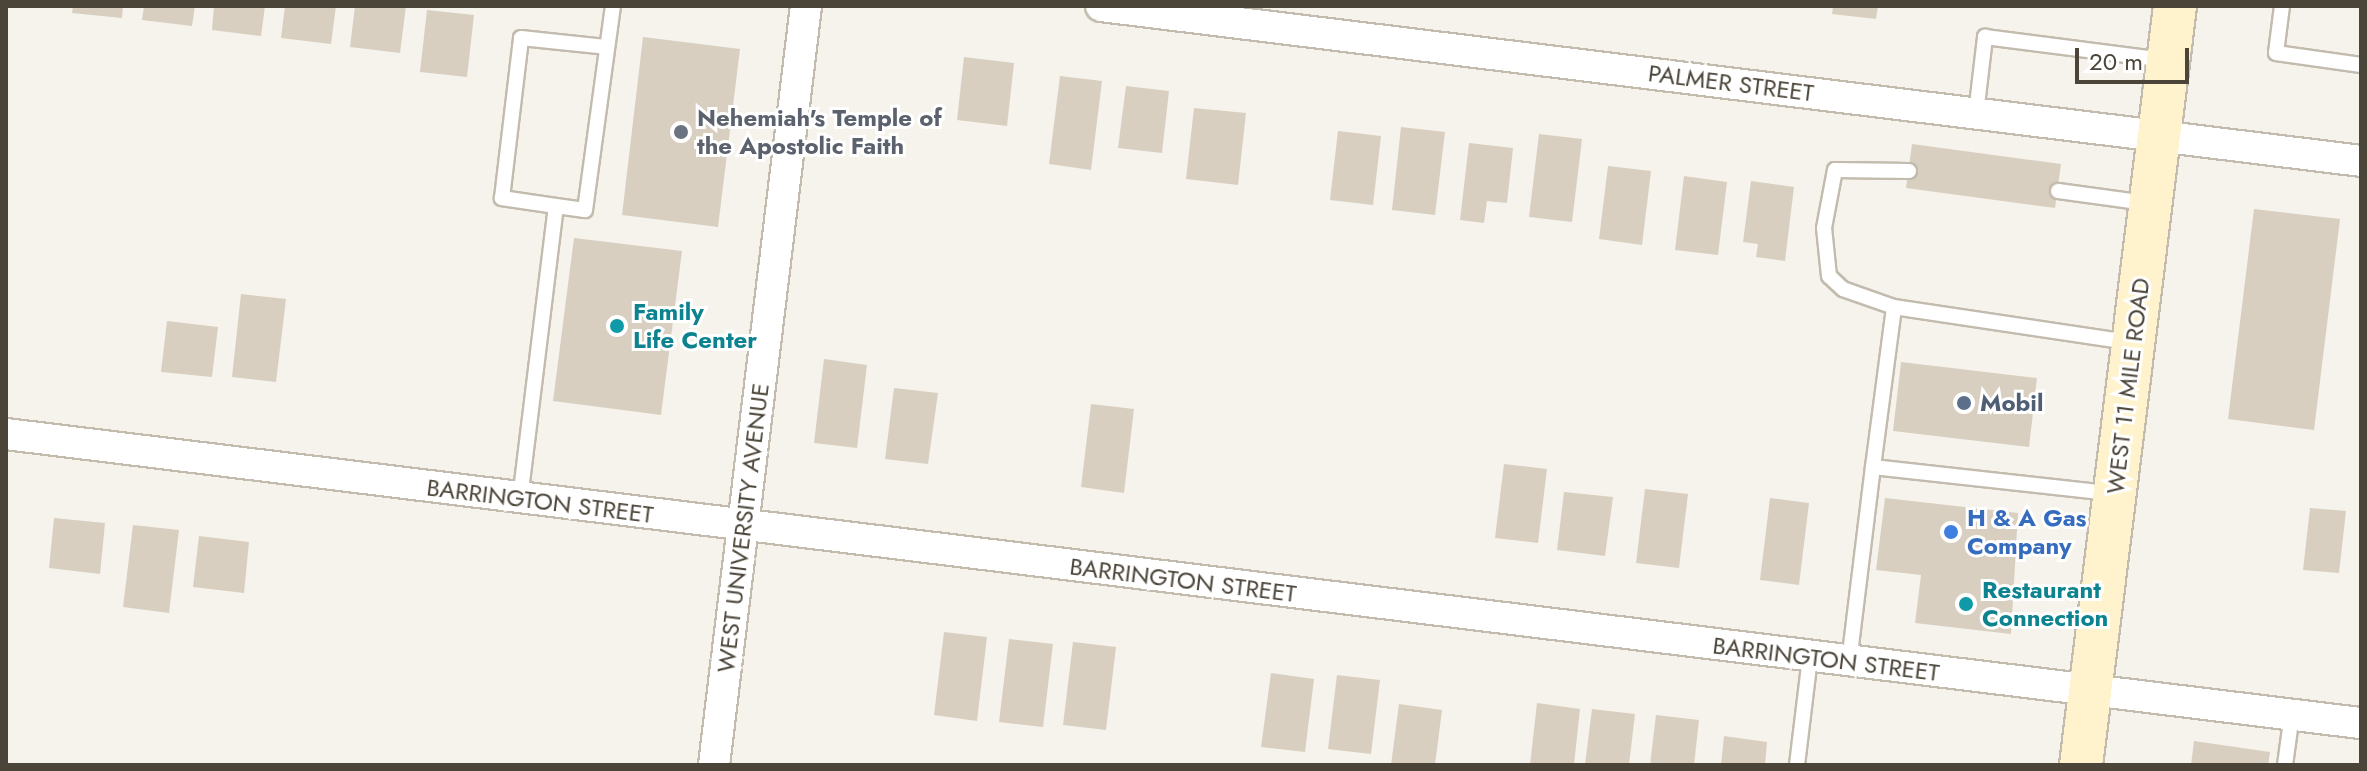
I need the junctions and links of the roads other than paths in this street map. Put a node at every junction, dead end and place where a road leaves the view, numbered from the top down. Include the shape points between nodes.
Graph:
1 (613, 6) edge
2 (806, 6) edge
3 (1101, 6) edge
4 (2175, 6) edge
5 (2282, 6) edge
6 (606, 47) junction
7 (2168, 61) junction
8 (2361, 65) edge
9 (1976, 114) junction
10 (2158, 137) junction
11 (2361, 161) edge
12 (1909, 171) dead end
13 (2058, 191) dead end
14 (2151, 203) junction
15 (556, 206) junction
16 (1894, 307) junction
17 (2134, 343) junction
18 (6, 434) edge
19 (1873, 467) junction
20 (2114, 493) junction
21 (520, 499) junction
22 (743, 525) junction
23 (1810, 657) junction
24 (1849, 662) junction
25 (2090, 690) junction
26 (2292, 714) junction
27 (2361, 723) edge
28 (714, 765) edge
29 (1797, 765) edge
30 (2081, 765) edge
31 (2285, 765) edge

1 - 6 lane
2 - 22 street, WEST UNIVERSITY AVENUE
3 - 9 street, PALMER STREET
4 - 7 main road, WEST 11 MILE ROAD
5 - 8 lane via 2276,53
6 - 15 lane via 585,210
6 - 15 lane via 521,38 502,198
7 - 9 lane via 1985,37
7 - 10 main road, WEST 11 MILE ROAD
9 - 10 street, PALMER STREET
10 - 11 street, PALMER STREET
10 - 14 main road, WEST 11 MILE ROAD
12 - 16 lane via 1835,170 1824,228 1829,276 1843,289
13 - 14 lane
14 - 17 main road, WEST 11 MILE ROAD
15 - 21 lane
16 - 17 lane
16 - 19 lane
17 - 20 main road, WEST 11 MILE ROAD
18 - 21 street, BARRINGTON STREET
19 - 20 lane
19 - 24 lane
20 - 25 main road, WEST 11 MILE ROAD
21 - 22 street, BARRINGTON STREET
22 - 23 street, BARRINGTON STREET
22 - 28 street, WEST UNIVERSITY AVENUE
23 - 24 street, BARRINGTON STREET
23 - 29 lane
24 - 25 street, BARRINGTON STREET
25 - 26 street, BARRINGTON STREET
25 - 30 main road, WEST 11 MILE ROAD
26 - 27 street, BARRINGTON STREET
26 - 31 lane

